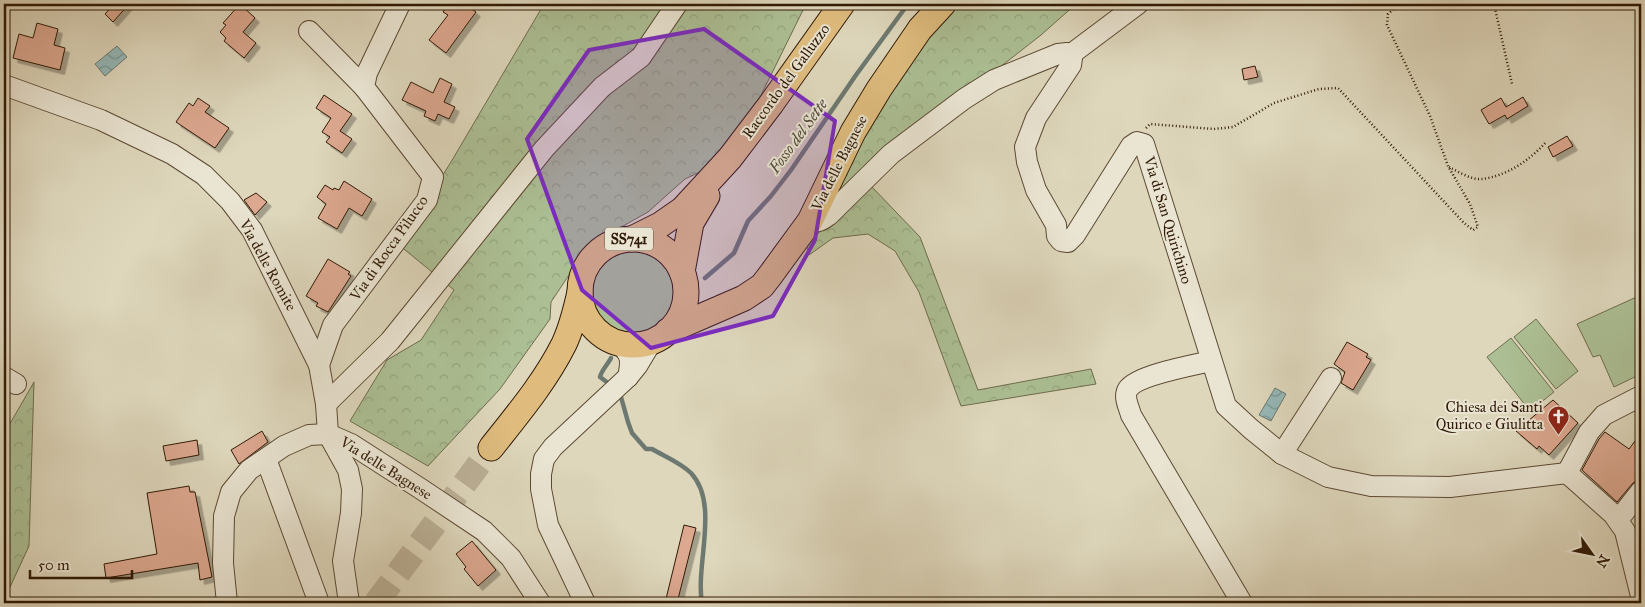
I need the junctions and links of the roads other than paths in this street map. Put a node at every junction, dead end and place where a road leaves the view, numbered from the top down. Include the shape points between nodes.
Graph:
1 (400, 4) edge
2 (677, 4) edge
3 (842, 4) edge
4 (943, 4) edge
5 (1138, 4) edge
6 (309, 31) dead end
7 (1070, 55) junction
8 (4, 85) edge
9 (364, 87) junction
10 (730, 158) junction
11 (810, 221) junction
12 (632, 239) junction
13 (684, 278) junction
14 (580, 292) junction
15 (722, 306) junction
16 (660, 336) junction
17 (612, 340) junction
18 (1212, 361) junction
19 (319, 365) junction
20 (546, 375) junction
21 (1332, 378) dead end
22 (617, 388) junction
23 (1641, 396) edge
24 (326, 404) junction
25 (328, 434) junction
26 (491, 448) tunnel mouth
27 (1282, 454) junction
28 (266, 459) junction
29 (1567, 473) junction
30 (1641, 491) edge
31 (1618, 520) junction
32 (1641, 596) edge
33 (228, 603) edge
34 (319, 603) edge
35 (349, 603) edge
36 (540, 603) edge
37 (585, 603) edge
38 (1242, 603) edge

1 - 9 street via 367,73
2 - 24 street via 641,57 602,87 544,149 390,340
3 - 10 main road, Raccordo del Galluzzo / SS741
4 - 11 main road, Via delle Bagnese via 920,29 879,89 853,132
5 - 7 street
6 - 9 street, Via di Rocca Pilucco
7 - 11 street via 1058,54 1004,76 964,98 891,154 829,215 821,221
7 - 18 street, Via di San Quirichino via 1071,65 1036,118 1025,147 1036,190 1061,241 1068,242 1131,146 1137,142 1144,144
8 - 19 street, Via delle Romite via 101,120 172,154 204,175 252,230
9 - 19 street, Via di Rocca Pilucco via 433,177 427,200 333,325
10 - 12 main road, Raccordo del Galluzzo / SS741 via 682,209
10 - 13 main road, Raccordo del Galluzzo / SS741 via 691,223
11 - 15 main road, Via delle Bagnese via 762,286 744,298
12 - 13 main road, SS741 via 655,244 665,250 674,258
12 - 14 main road, SS741 via 618,241 599,251 582,275
13 - 15 main road via 703,301
13 - 16 main road, SS741 via 684,304 680,315
14 - 17 main road, SS741 via 587,319
14 - 20 main road, SS741 via 564,342
15 - 16 main road, Via delle Bagnese
16 - 17 main road, SS741 via 632,345
16 - 22 street
17 - 20 main road, SS741 via 589,343 574,351
17 - 22 street via 627,351 631,364
18 - 27 street, Via di San Quirichino via 1226,406
18 - 38 street via 1141,379 1128,389 1126,398 1131,415
19 - 24 street, Via delle Romite
20 - 26 main road, SS741
21 - 27 street
22 - 37 street via 553,447 544,460 541,474 548,525
23 - 29 street via 1604,416 1589,432
24 - 25 street, Via delle Romite
25 - 28 street, Via delle Bagnese via 309,435 284,446
25 - 35 street via 348,470 352,490 344,561
25 - 36 street, Via delle Bagnese via 351,444 484,531 512,558
27 - 29 street, Via di San Quirichino via 1328,477 1370,486 1450,487
28 - 33 street, Via delle Bagnese via 249,470 231,492 224,516 223,563
28 - 34 street
29 - 31 street
30 - 31 street
31 - 32 street via 1625,532

